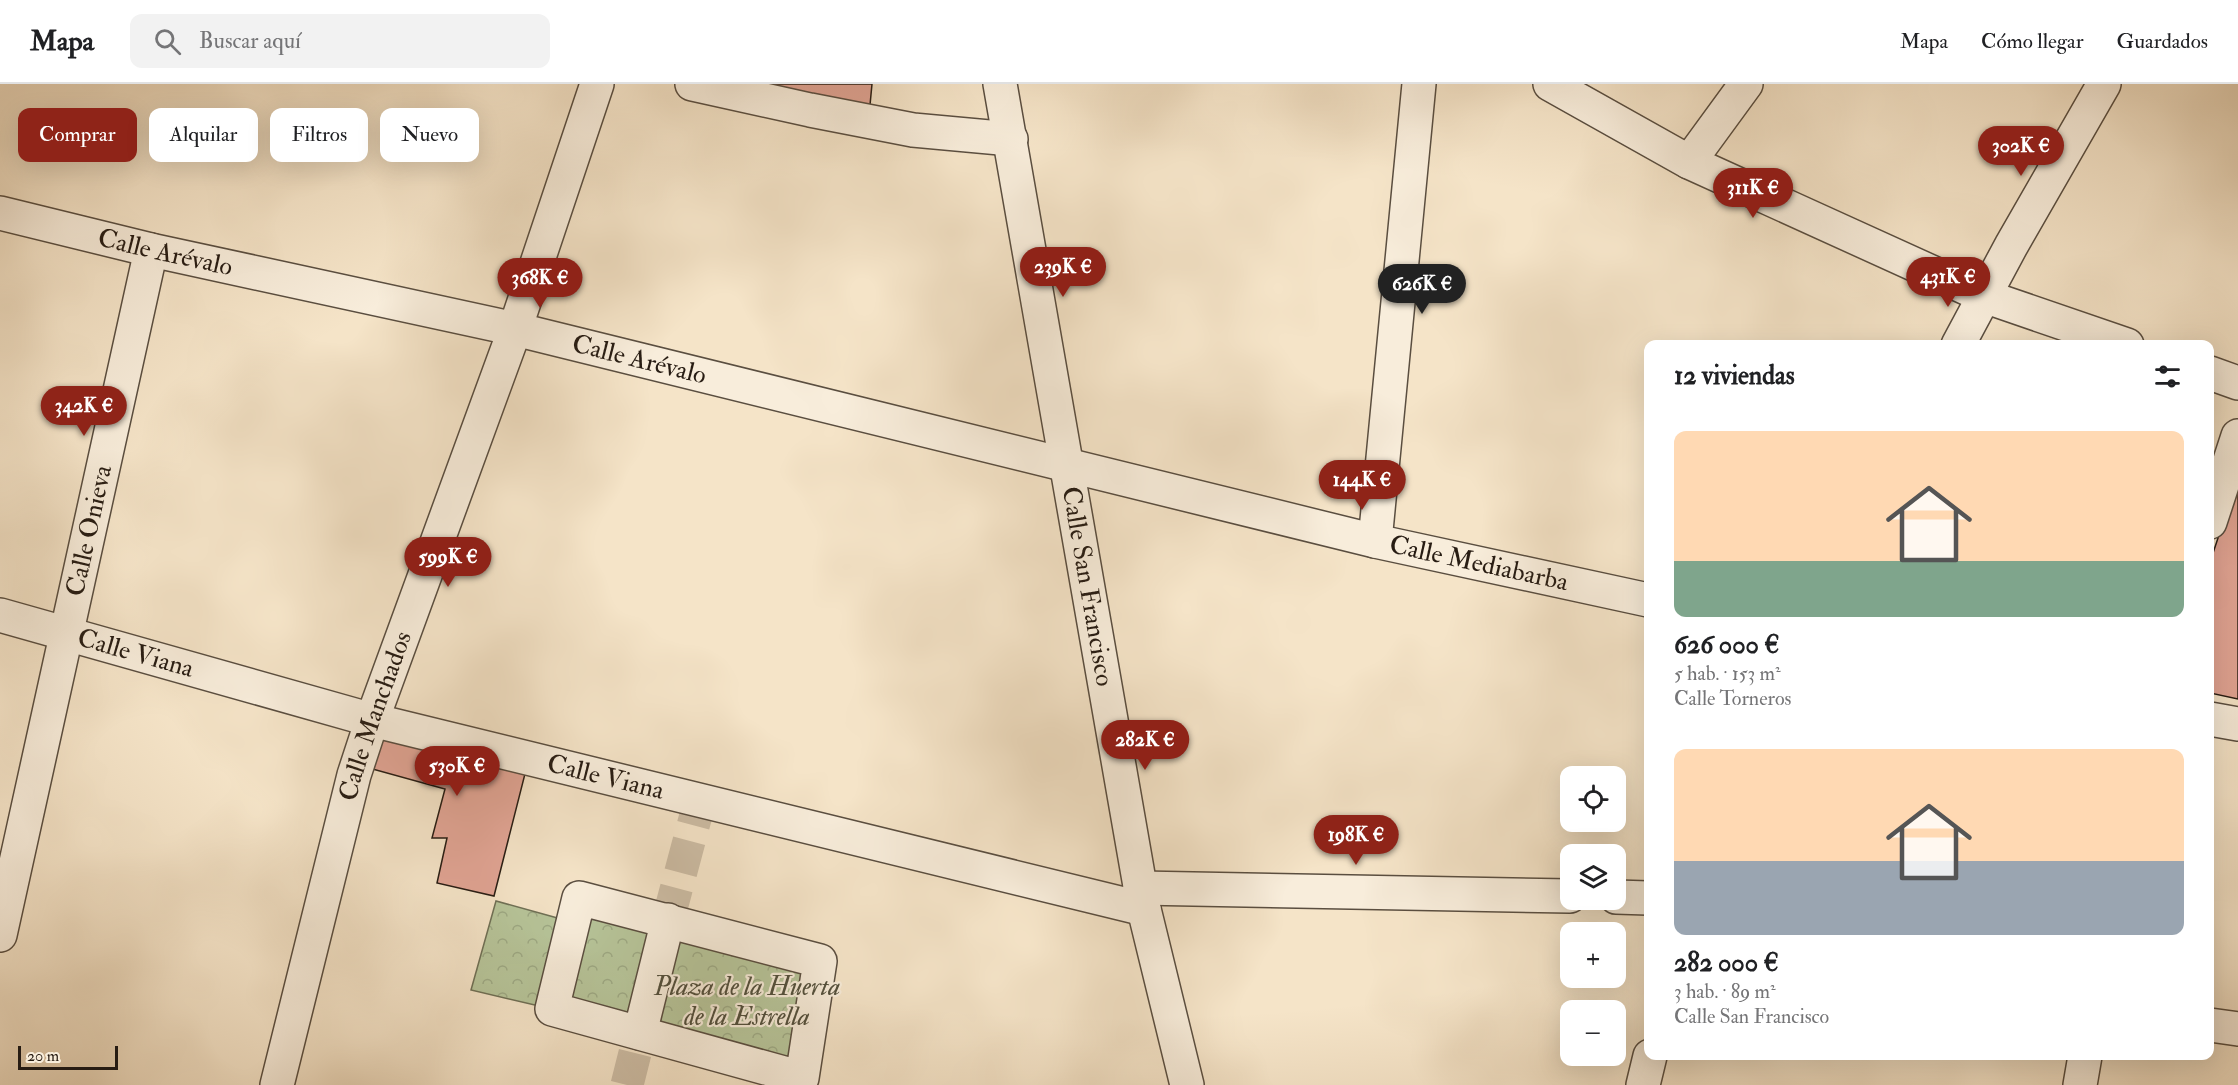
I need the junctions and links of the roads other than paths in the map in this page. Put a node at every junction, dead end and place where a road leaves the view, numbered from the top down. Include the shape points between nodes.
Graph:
1 (597, 84) edge
2 (692, 84) edge
3 (1000, 84) edge
4 (1419, 84) edge
5 (1551, 84) edge
6 (1746, 84) edge
7 (2104, 84) edge
8 (1011, 139) junction
9 (1689, 162) junction
10 (0, 213) edge
11 (152, 250) junction
12 (1984, 296) junction
13 (515, 329) junction
14 (1961, 340) edge
15 (2112, 340) edge
16 (2214, 374) edge
17 (2238, 383) edge
18 (2238, 436) edge
19 (1065, 465) junction
20 (2214, 510) edge
21 (1375, 541) junction
22 (1644, 599) edge
23 (0, 615) edge
24 (67, 635) junction
25 (372, 720) junction
26 (2214, 721) edge
27 (2238, 724) edge
28 (1560, 896) edge
29 (1626, 897) edge
30 (1142, 898) junction
31 (1644, 898) edge
32 (668, 920) junction
33 (0, 935) edge
34 (2214, 1026) edge
35 (2238, 1029) edge
36 (640, 1033) junction
37 (1649, 1060) edge
38 (2084, 1060) edge
39 (277, 1085) edge
40 (1187, 1085) edge
41 (1642, 1085) edge
42 (2080, 1085) edge

1 - 13 street, Calle Manchados
2 - 8 street via 913,130
3 - 8 street, Calle San Francisco
4 - 21 street
5 - 9 street
6 - 9 street
7 - 12 street
8 - 19 street, Calle San Francisco
9 - 12 street
10 - 11 street, Calle Arévalo
11 - 13 street, Calle Arévalo
11 - 24 street, Calle Onieva
12 - 14 street
12 - 15 street
13 - 19 street, Calle Arévalo
13 - 25 street, Calle Manchados
16 - 17 street
18 - 20 street
19 - 21 street, Calle Mediabarba
19 - 30 street, Calle San Francisco
21 - 22 street, Calle Mediabarba
23 - 24 street, Calle Viana
24 - 25 street, Calle Viana
24 - 33 street, Calle Onieva
25 - 30 street, Calle Viana
25 - 39 street, Calle Manchados via 354,775
26 - 27 street
28 - 30 street, Calle Viana
29 - 31 street
30 - 40 street, Calle San Francisco
32 - 36 street
32 - 36 street via 579,897 574,914 552,1010
32 - 36 street via 820,961 802,1078
34 - 35 street
37 - 41 street
38 - 42 street

